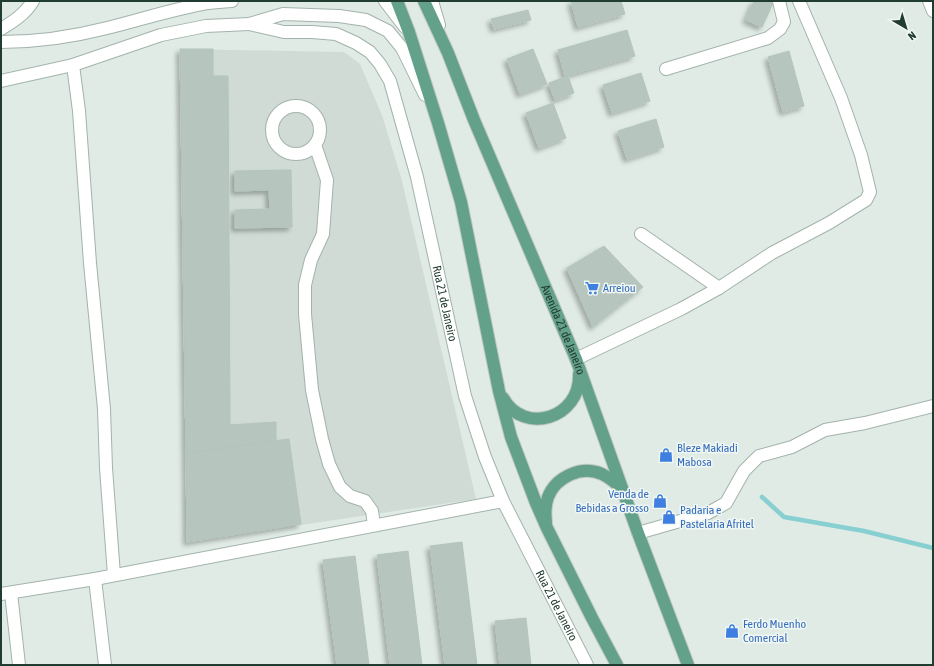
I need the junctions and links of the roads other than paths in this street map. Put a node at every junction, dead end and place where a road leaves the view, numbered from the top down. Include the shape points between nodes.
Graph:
1 (33, 1) edge
2 (232, 1) edge
3 (385, 1) edge
4 (397, 1) edge
5 (424, 1) edge
6 (432, 1) edge
7 (779, 1) edge
8 (799, 1) edge
9 (928, 1) edge
10 (933, 11) edge
11 (249, 24) junction
12 (1, 29) edge
13 (409, 32) junction
14 (1, 42) edge
15 (448, 53) junction
16 (73, 65) junction
17 (666, 69) dead end
18 (1, 82) edge
19 (438, 123) junction
20 (315, 145) junction
21 (641, 234) dead end
22 (719, 288) junction
23 (577, 364) junction
24 (499, 391) junction
25 (933, 406) edge
26 (623, 490) junction
27 (503, 501) junction
28 (374, 525) junction
29 (546, 525) junction
30 (638, 533) junction
31 (114, 575) junction
32 (95, 579) junction
33 (6, 594) edge
34 (19, 665) edge
35 (105, 665) edge
36 (587, 665) edge
37 (617, 665) edge
38 (688, 665) edge

1 - 12 street via 28,9
2 - 14 street via 173,10 71,36 39,41
3 - 13 street
4 - 13 main road
5 - 15 main road, Avenida 21 de Janeiro
6 - 15 street
7 - 17 street via 784,22 780,29 768,38
8 - 22 street via 841,98 865,168 870,192 866,200 772,253
9 - 10 street
11 - 16 street via 206,26 161,34
11 - 19 street via 283,14 339,16 366,20 377,25 388,31 402,48
11 - 27 street, Rua 21 de Janeiro via 284,32 336,34 370,52 390,81 416,177 465,396
13 - 19 main road
15 - 23 main road, Avenida 21 de Janeiro
16 - 18 street
16 - 31 street via 104,409
19 - 24 main road via 461,202
20 - 20 street via 321,130 315,114 302,106 285,108 279,113 272,127 275,142 280,148 294,154 302,153
20 - 28 street via 327,180 323,234 311,260 305,285 312,390 329,464 340,487 350,496 365,501 372,511
21 - 22 street
22 - 23 street
23 - 24 main road via 579,382 575,395 567,407 556,415 542,419 528,418 515,412
23 - 26 main road, Avenida 21 de Janeiro
24 - 29 main road via 511,437
25 - 30 street via 824,430 792,446 759,456 744,471 726,503 708,514
26 - 29 main road via 601,474 576,472 554,486 545,511
26 - 30 main road, Avenida 21 de Janeiro
27 - 28 street
27 - 36 street, Rua 21 de Janeiro
28 - 31 street
29 - 37 main road
30 - 38 main road, Avenida 21 de Janeiro
31 - 32 street
32 - 33 street
32 - 35 street
33 - 34 street

